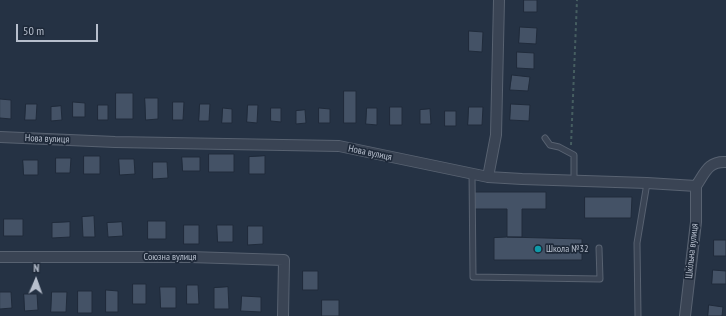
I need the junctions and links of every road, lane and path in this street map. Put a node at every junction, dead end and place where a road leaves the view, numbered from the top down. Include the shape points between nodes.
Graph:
1 (499, 0) edge
2 (577, 0) edge
3 (0, 138) edge
4 (545, 138) dead end
5 (574, 155) junction
6 (726, 162) edge
7 (472, 173) junction
8 (488, 176) junction
9 (574, 181) junction
10 (647, 183) junction
11 (696, 186) junction
12 (599, 248) dead end
13 (0, 257) edge
14 (283, 316) edge
15 (638, 316) edge
16 (685, 316) edge

1 - 8 street via 496,135
2 - 5 path via 570,142
3 - 7 street, Нова вулиця via 339,146
4 - 5 lane via 550,145
5 - 9 lane
6 - 11 street via 710,165
7 - 8 street, Нова вулиця
7 - 12 lane via 473,277 600,279
8 - 9 street, Нова вулиця
9 - 10 street, Нова вулиця
10 - 11 street, Нова вулиця
10 - 15 lane via 638,243
11 - 16 street, Шкільна вулиця via 696,222
13 - 14 street, Союзна вулиця via 190,257 284,260

